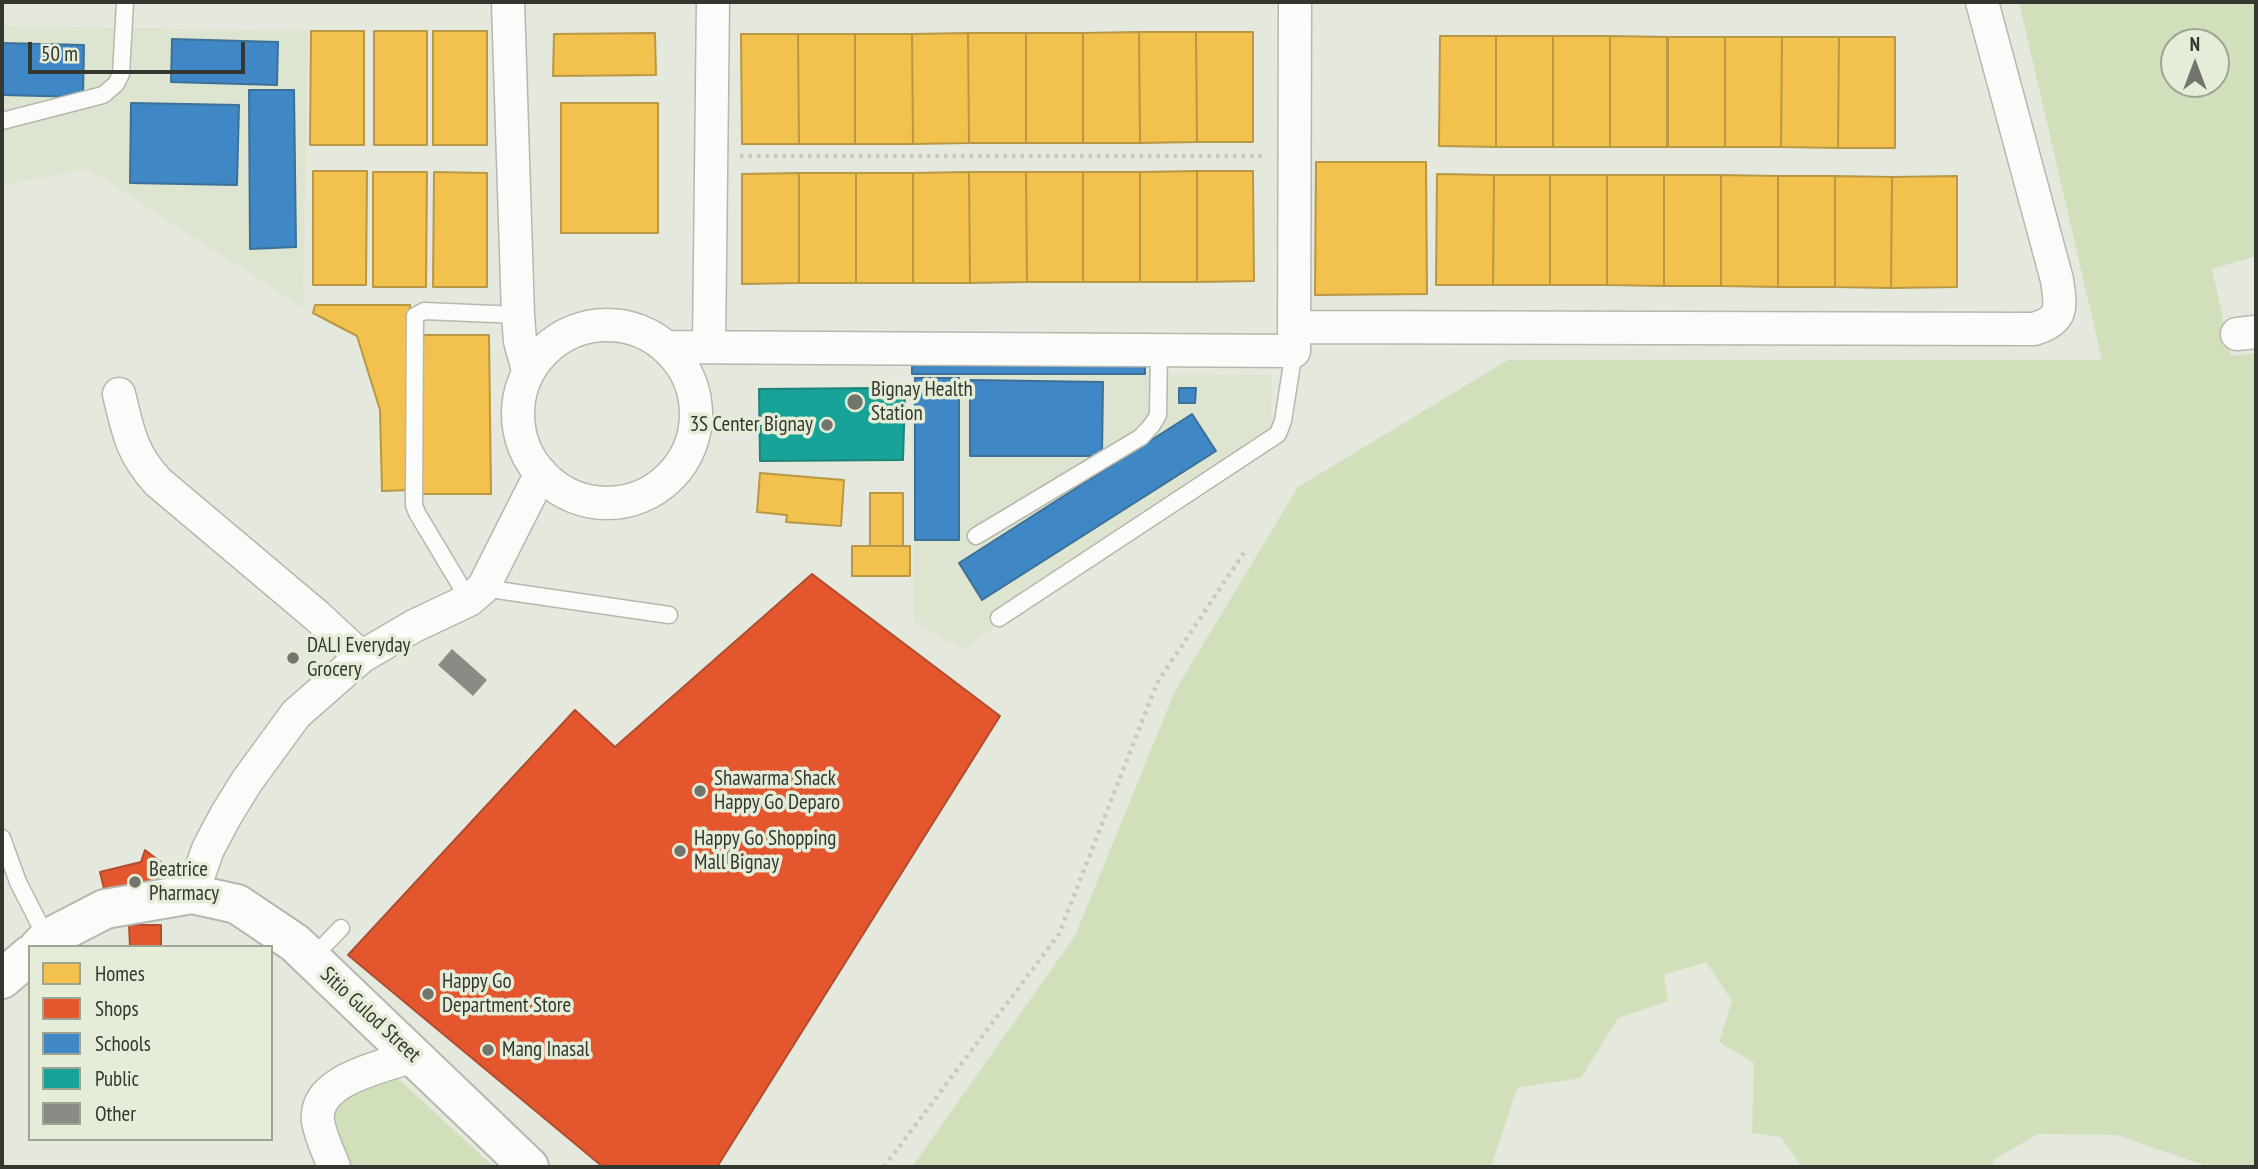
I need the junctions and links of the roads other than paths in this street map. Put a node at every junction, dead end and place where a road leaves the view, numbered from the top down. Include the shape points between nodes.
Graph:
1 (125, 2) edge
2 (508, 2) edge
3 (713, 2) edge
4 (1294, 2) edge
5 (1982, 2) edge
6 (2, 121) edge
7 (518, 315) junction
8 (1294, 339) junction
9 (709, 346) junction
10 (667, 347) junction
11 (1159, 350) junction
12 (528, 370) junction
13 (119, 394) dead end
14 (541, 473) junction
15 (976, 536) dead end
16 (476, 594) junction
17 (669, 615) dead end
18 (999, 618) dead end
19 (361, 657) junction
20 (2, 838) edge
21 (192, 894) junction
22 (341, 928) dead end
23 (38, 945) edge
24 (42, 945) edge
25 (28, 957) edge
26 (311, 959) junction
27 (2, 979) edge
28 (414, 1056) junction
29 (334, 1167) edge
30 (529, 1167) edge

1 - 6 lane via 121,74 116,84 103,95
2 - 7 street
3 - 9 street
4 - 8 street
5 - 8 street via 2057,280 2060,300 2054,321 2034,329
7 - 12 street
7 - 16 lane via 424,311 415,316 414,505
8 - 11 street
8 - 18 lane via 1278,434
9 - 10 street
9 - 11 street
10 - 12 street via 633,329 608,326 575,331 548,346
10 - 14 street via 692,386 696,413 693,441 680,467 660,486 635,499 607,504 576,499
11 - 15 lane via 1158,415 1141,437
12 - 14 street via 518,400 518,431 529,459
13 - 19 street via 132,447 143,466
14 - 16 street
16 - 17 lane
16 - 19 street
19 - 21 street via 296,714 247,781 208,849
20 - 23 lane
21 - 24 main road via 105,909
21 - 26 main road, Sitio Gulod Street via 236,904
22 - 26 lane
25 - 27 main road
26 - 28 main road, Sitio Gulod Street
28 - 29 street via 347,1078 322,1098 317,1120
28 - 30 main road, Sitio Gulod Street

